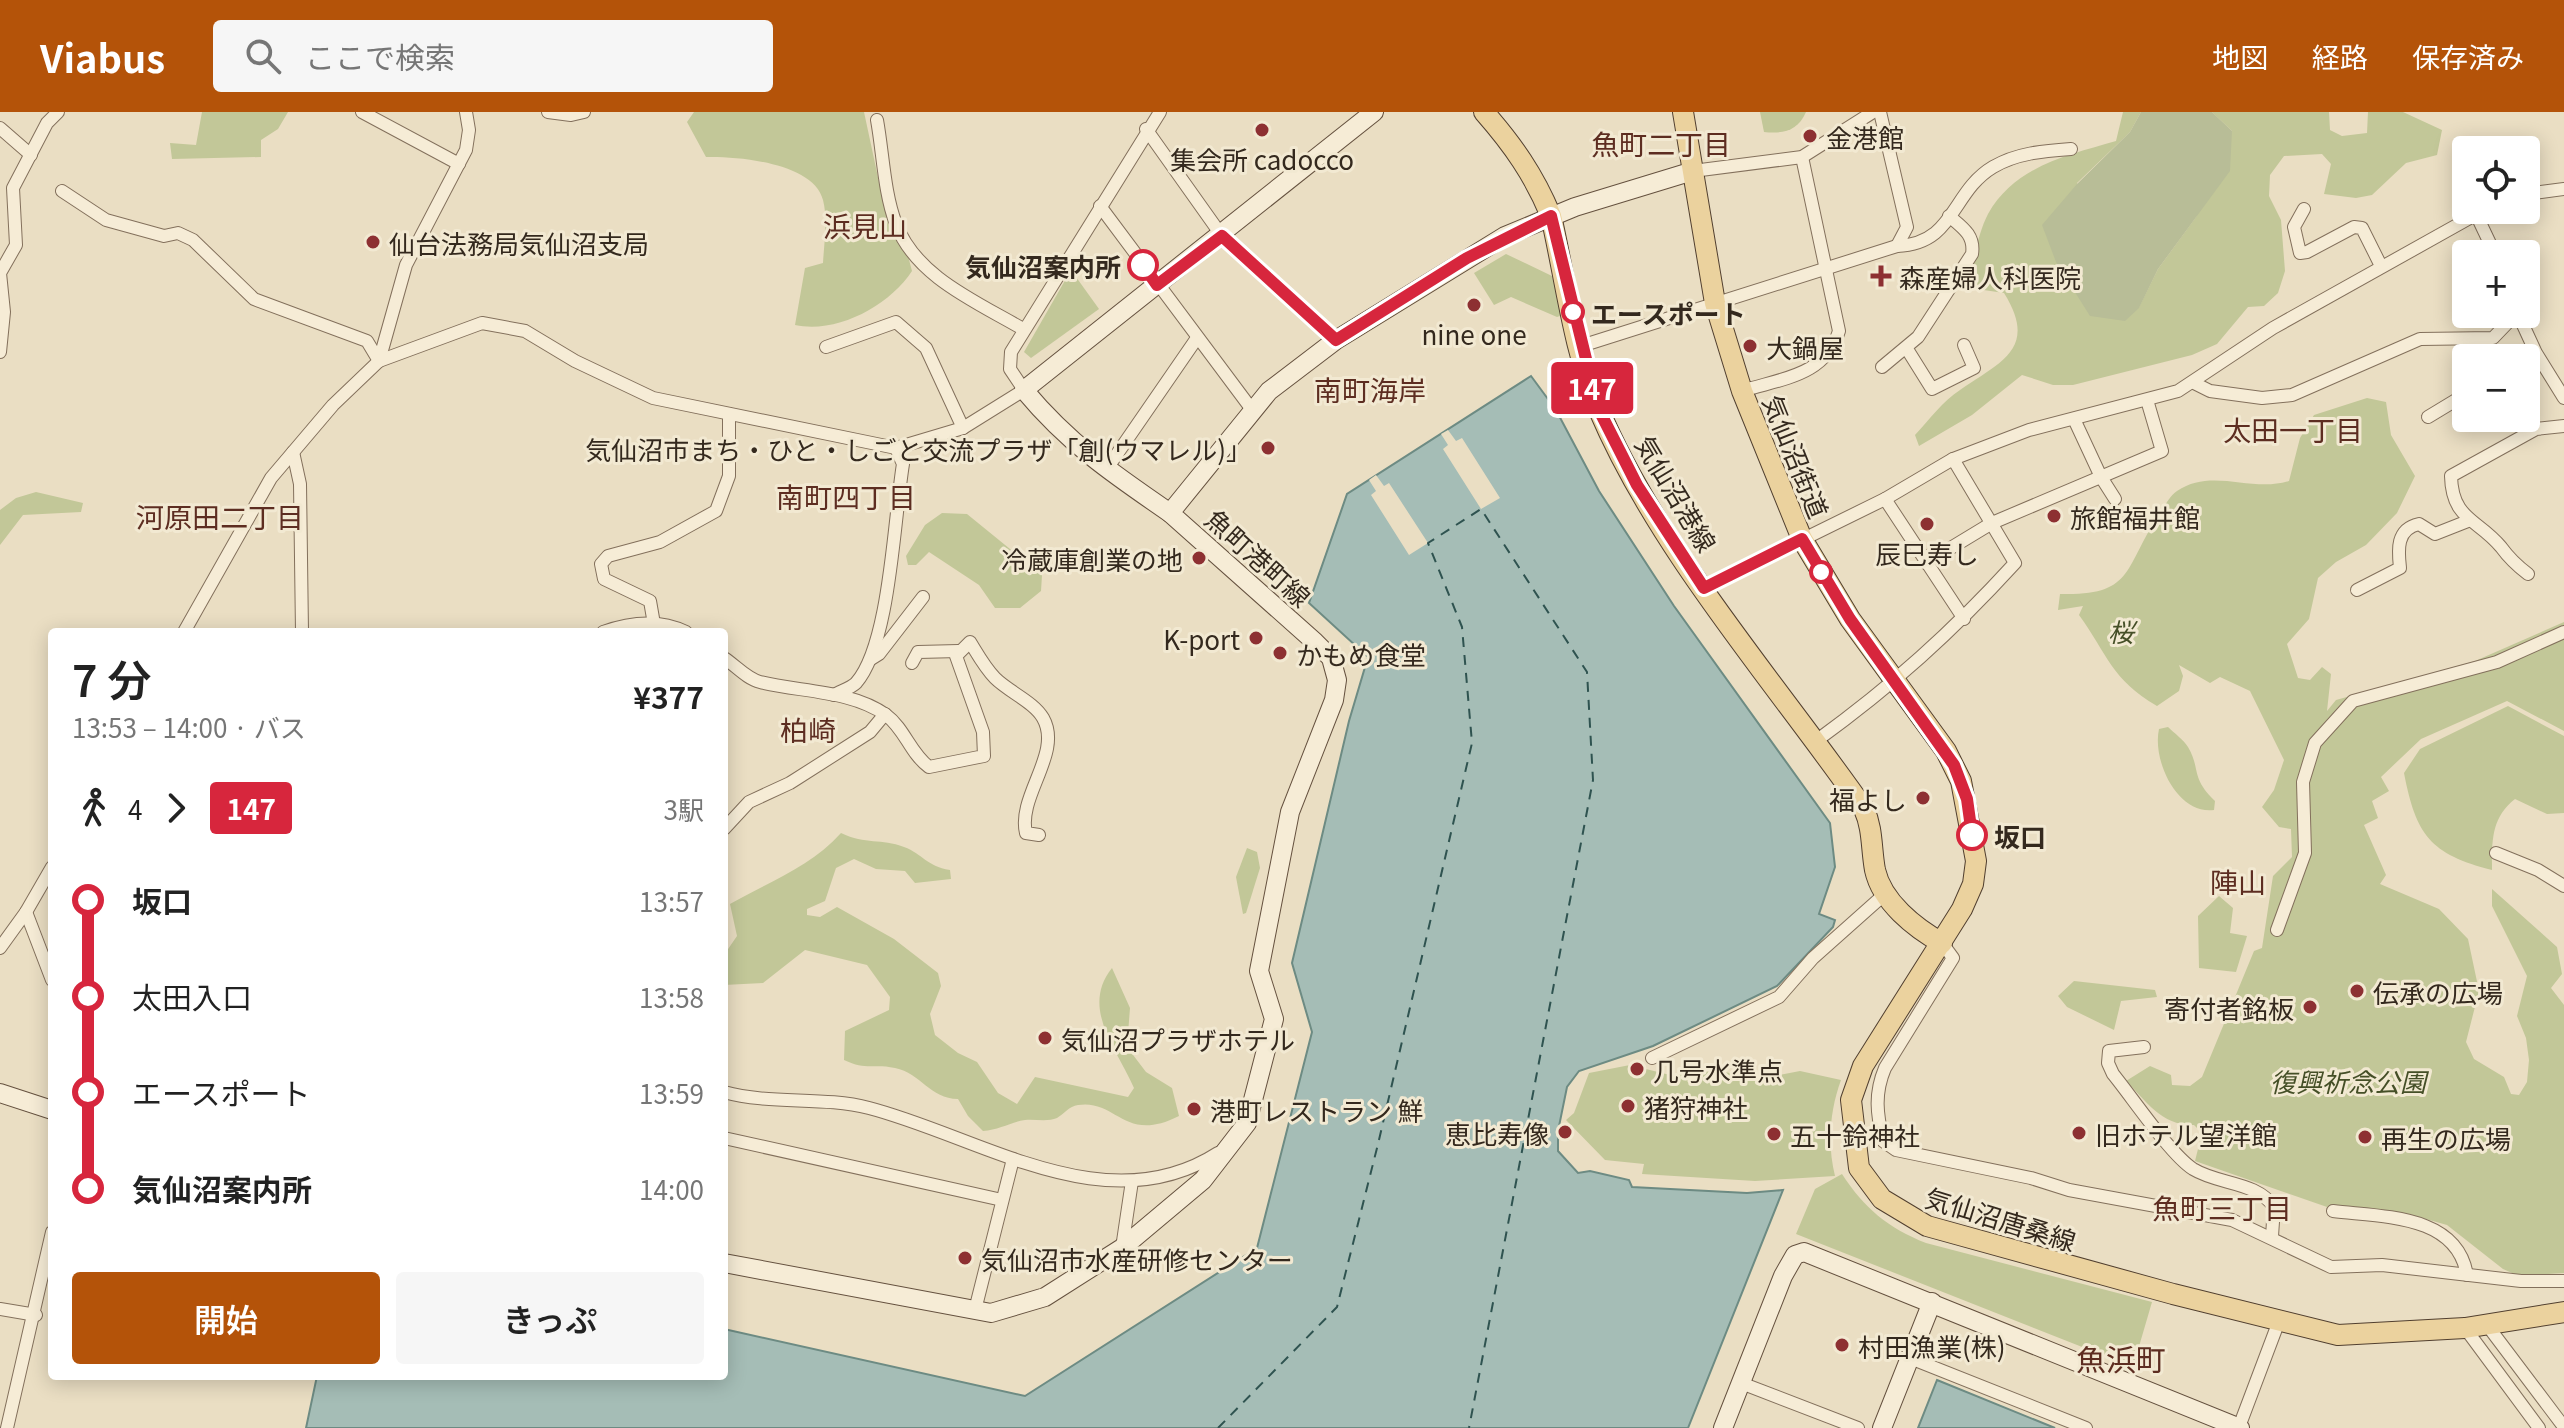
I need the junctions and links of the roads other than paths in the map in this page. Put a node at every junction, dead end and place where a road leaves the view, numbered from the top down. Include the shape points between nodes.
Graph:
1 (58, 112) edge
2 (362, 112) edge
3 (466, 112) edge
4 (548, 112) edge
5 (584, 112) edge
6 (1160, 112) edge
7 (1374, 112) edge
8 (1484, 112) edge
9 (1683, 112) edge
10 (1873, 112) edge
11 (1880, 112) edge
12 (877, 120) dead end
13 (0, 128) edge
14 (1146, 129) junction
15 (2071, 149) dead end
16 (31, 155) junction
17 (1802, 157) junction
18 (459, 164) junction
19 (1693, 171) junction
20 (2564, 189) edge
21 (62, 191) dead end
22 (2540, 192) edge
23 (1100, 206) junction
24 (2304, 209) dead end
25 (1551, 216) junction
26 (1949, 216) junction
27 (2458, 224) edge
28 (1222, 236) junction
29 (1897, 246) junction
30 (2381, 266) junction
31 (2, 267) edge
32 (1824, 268) junction
33 (1157, 285) junction
34 (1715, 303) junction
35 (2503, 328) edge
36 (1023, 329) junction
37 (1197, 338) junction
38 (1336, 340) junction
39 (1964, 345) dead end
40 (1581, 346) junction
41 (826, 347) dead end
42 (1907, 349) junction
43 (0, 352) edge
44 (379, 361) junction
45 (1882, 367) dead end
46 (2540, 367) edge
47 (2194, 383) junction
48 (1024, 390) junction
49 (1742, 391) junction
50 (2564, 398) edge
51 (2147, 400) junction
52 (2452, 402) edge
53 (1253, 411) junction
54 (729, 414) junction
55 (2428, 417) dead end
56 (2074, 419) junction
57 (2564, 426) edge
58 (963, 428) junction
59 (896, 448) junction
60 (293, 452) junction
61 (1953, 459) junction
62 (1106, 470) junction
63 (2101, 477) junction
64 (1885, 499) junction
65 (2115, 499) dead end
66 (1170, 513) junction
67 (2468, 521) junction
68 (1992, 523) junction
69 (1802, 539) junction
70 (1926, 563) junction
71 (2528, 574) dead end
72 (1704, 588) junction
73 (2357, 590) dead end
74 (923, 597) dead end
75 (1964, 619) junction
76 (654, 624) junction
77 (186, 628) edge
78 (302, 628) edge
79 (614, 628) edge
80 (678, 628) edge
81 (2564, 632) edge
82 (959, 651) junction
83 (870, 659) junction
84 (728, 661) edge
85 (912, 663) dead end
86 (1895, 683) junction
87 (834, 695) junction
88 (885, 714) junction
89 (1816, 741) junction
90 (728, 825) edge
91 (1039, 835) dead end
92 (2496, 853) dead end
93 (48, 874) edge
94 (2564, 886) edge
95 (1886, 893) junction
96 (26, 912) junction
97 (2277, 930) dead end
98 (1942, 943) junction
99 (0, 948) edge
100 (48, 970) edge
101 (2144, 1047) dead end
102 (1652, 1058) dead end
103 (728, 1092) edge
104 (0, 1093) edge
105 (48, 1109) edge
106 (728, 1139) edge
107 (1232, 1144) junction
108 (1013, 1159) junction
109 (1132, 1181) junction
110 (1002, 1200) junction
111 (2333, 1211) dead end
112 (2272, 1236) junction
113 (1122, 1248) junction
114 (48, 1253) edge
115 (728, 1264) edge
116 (2467, 1275) junction
117 (2564, 1281) edge
118 (1932, 1302) junction
119 (0, 1309) edge
120 (975, 1310) junction
121 (2564, 1312) edge
122 (36, 1315) junction
123 (2279, 1321) junction
124 (2487, 1325) junction
125 (2465, 1328) junction
126 (1910, 1358) junction
127 (1741, 1383) junction
128 (2564, 1427) edge
129 (7, 1428) edge
130 (1723, 1428) edge
131 (1858, 1428) edge
132 (1882, 1428) edge
133 (2086, 1428) edge
134 (2240, 1428) edge
135 (2539, 1428) edge

1 - 16 street
2 - 18 street
3 - 18 street via 469,130
4 - 5 street
6 - 14 street
7 - 28 street
8 - 25 main road, 気仙沼港線 via 1524,159
9 - 19 main road, 気仙沼街道
10 - 17 street
11 - 29 street via 1907,227
12 - 36 street via 895,224 909,248 937,278
13 - 16 street
14 - 23 street
14 - 28 street
15 - 26 street via 2034,151 1991,168
16 - 31 street via 13,188 16,245
17 - 19 street
17 - 32 street
18 - 44 street via 406,265
19 - 25 street, 魚町港町線
19 - 34 main road, 気仙沼街道
20 - 22 street
21 - 44 street via 106,220 193,240 254,299 367,341
23 - 33 street
23 - 36 street
24 - 30 street via 2294,227 2300,253 2362,228
25 - 38 street, 魚町港町線 via 1467,258
25 - 40 main road, 気仙沼港線
26 - 29 street via 1939,233 1914,245
26 - 42 street via 1969,234 1972,254
27 - 30 street
28 - 33 street
28 - 38 street
29 - 32 street
30 - 47 street via 2273,328
31 - 43 street
32 - 34 street
32 - 49 street via 1839,331 1833,350 1819,366
33 - 37 street
33 - 48 street
34 - 40 street
34 - 49 main road, 気仙沼街道
35 - 47 street via 2493,338 2420,339 2292,395 2262,398 2210,391
36 - 48 street via 1011,352 1010,369
37 - 53 street
37 - 62 street
38 - 53 street, 魚町港町線 via 1269,391
39 - 42 street via 1974,368 1932,389
40 - 72 main road, 気仙沼港線 via 1598,408 1631,473
41 - 58 street via 896,322 926,348
42 - 45 street
44 - 54 street via 482,323 506,326 653,398
44 - 60 street
46 - 50 street
47 - 51 street
48 - 58 street
48 - 62 street via 1059,431
49 - 69 main road, 気仙沼街道
51 - 56 street
51 - 63 street via 2162,451
52 - 55 street
53 - 66 street, 魚町港町線
54 - 59 street
54 - 76 street via 729,476 716,511 660,542 608,556 601,564 604,579 650,601
56 - 61 street
56 - 63 street
57 - 67 street via 2536,429 2451,476 2451,491
58 - 59 street
59 - 83 street via 903,464 884,617
60 - 77 street via 271,478
60 - 78 street via 300,484
61 - 64 street
61 - 68 street
62 - 66 street
63 - 65 street
63 - 68 street
64 - 69 street
64 - 70 street
66 - 107 street, 魚町港町線 via 1323,650 1337,680 1290,812 1259,971 1274,1019 1247,1123
67 - 71 street
67 - 73 street via 2435,534 2413,526 2398,545 2400,568
68 - 70 street
68 - 75 street via 2015,563
69 - 72 street
69 - 86 main road, 気仙沼唐桑線
70 - 75 street
72 - 89 main road, 気仙沼港線
74 - 83 street
75 - 86 street
76 - 79 street
76 - 80 street
81 - 97 street via 2497,662 2353,701 2315,743 2303,782 2305,853
82 - 85 street via 918,652
82 - 88 street via 957,666 983,732 984,756 929,767
82 - 91 street via 970,642 995,678 1042,715 1048,729 1044,755 1023,819 1026,833
83 - 87 street via 854,685
84 - 87 street via 756,681
86 - 89 street
86 - 98 main road, 気仙沼唐桑線 via 1946,751 1967,799 1976,861 1973,884
87 - 88 street
88 - 90 street via 870,732 790,783 749,802
89 - 95 main road, 気仙沼港線 via 1864,809 1872,828 1876,875
92 - 94 street
93 - 96 street
95 - 98 main road, 気仙沼港線 via 1912,924
95 - 102 street via 1813,958 1779,997
96 - 99 street
96 - 100 street
98 - 112 street via 1953,958 1877,1086 1883,1141 1896,1150 2069,1190 2199,1211
98 - 123 main road, 気仙沼唐桑線 via 1854,1084 1859,1168 1882,1199 1927,1226
101 - 112 street via 2109,1051 2113,1074 2186,1164 2264,1193 2274,1207
103 - 108 street via 868,1108
104 - 105 street
106 - 110 street
107 - 109 street via 1201,1164
107 - 113 street via 1175,1206
108 - 109 street via 1044,1170
108 - 110 street
109 - 113 street
110 - 120 street
111 - 116 street via 2411,1221 2437,1231 2464,1255
112 - 116 street via 2331,1267 2382,1265
113 - 120 street via 1045,1297 991,1313
114 - 122 street
115 - 120 street
116 - 117 street
118 - 126 street
118 - 127 street via 1804,1252 1795,1255
118 - 134 street
119 - 122 street
121 - 124 main road, 気仙沼唐桑線
122 - 129 street
123 - 125 main road, 気仙沼唐桑線 via 2338,1335
123 - 134 street
124 - 125 main road, 気仙沼唐桑線
124 - 128 street
125 - 135 street
126 - 132 street
126 - 133 street
127 - 130 street
127 - 131 street

